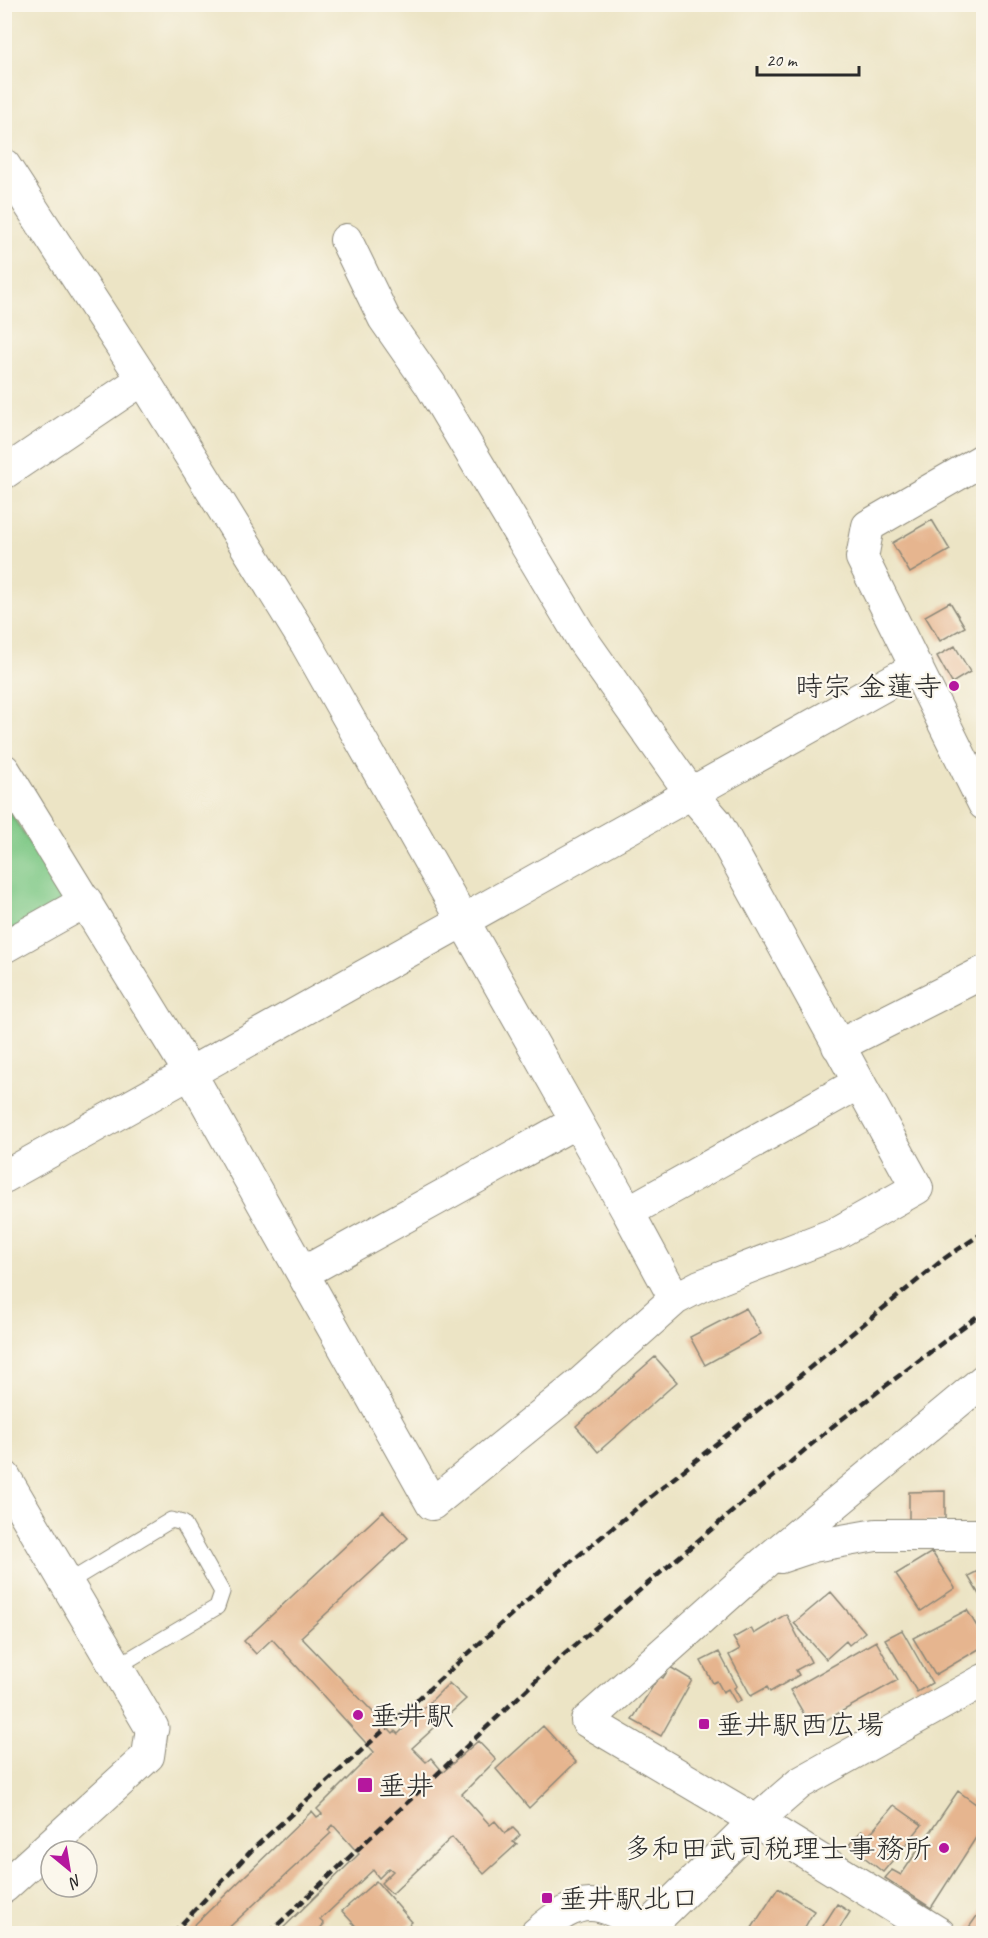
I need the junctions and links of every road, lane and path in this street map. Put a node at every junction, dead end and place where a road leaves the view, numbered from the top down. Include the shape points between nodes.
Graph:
1 (4, 165) edge
2 (346, 240) dead end
3 (144, 379) junction
4 (984, 459) edge
5 (4, 473) edge
6 (917, 667) junction
7 (4, 770) edge
8 (690, 792) junction
9 (984, 804) edge
10 (86, 901) junction
11 (464, 921) junction
12 (4, 947) edge
13 (984, 972) edge
14 (838, 1046) junction
15 (190, 1073) junction
16 (857, 1084) junction
17 (576, 1122) junction
18 (4, 1177) edge
19 (628, 1212) junction
20 (303, 1272) junction
21 (675, 1299) junction
22 (984, 1380) edge
23 (4, 1477) edge
24 (984, 1535) edge
25 (765, 1562) junction
26 (67, 1583) junction
27 (117, 1667) junction
28 (984, 1680) edge
29 (152, 1728) joint
30 (756, 1821) junction
31 (4, 1887) edge
32 (645, 1932) edge
33 (536, 1934) edge
34 (939, 1934) edge

1 - 3 street
2 - 8 street via 384,318 430,384 584,642
3 - 5 street
3 - 11 street via 306,643
4 - 6 street via 868,526 862,558
6 - 8 street
6 - 9 street
7 - 10 street
8 - 11 street
8 - 14 street via 716,822
10 - 12 street
10 - 15 street
11 - 15 street
11 - 17 street
13 - 14 street
14 - 16 street
15 - 18 street
15 - 20 street
16 - 19 street
16 - 21 street via 917,1188 837,1233
17 - 19 street
17 - 20 street
19 - 21 street
20 - 21 street via 432,1504 581,1383
22 - 25 street
23 - 26 main road
24 - 25 street via 876,1535 813,1546
25 - 30 street via 587,1721
26 - 27 main road
26 - 27 lane via 171,1520 183,1524 222,1592 217,1607
27 - 29 main road
28 - 30 street via 800,1783
29 - 31 street via 148,1756
30 - 32 main road
30 - 34 main road
32 - 33 street via 616,1909 584,1903 555,1917

